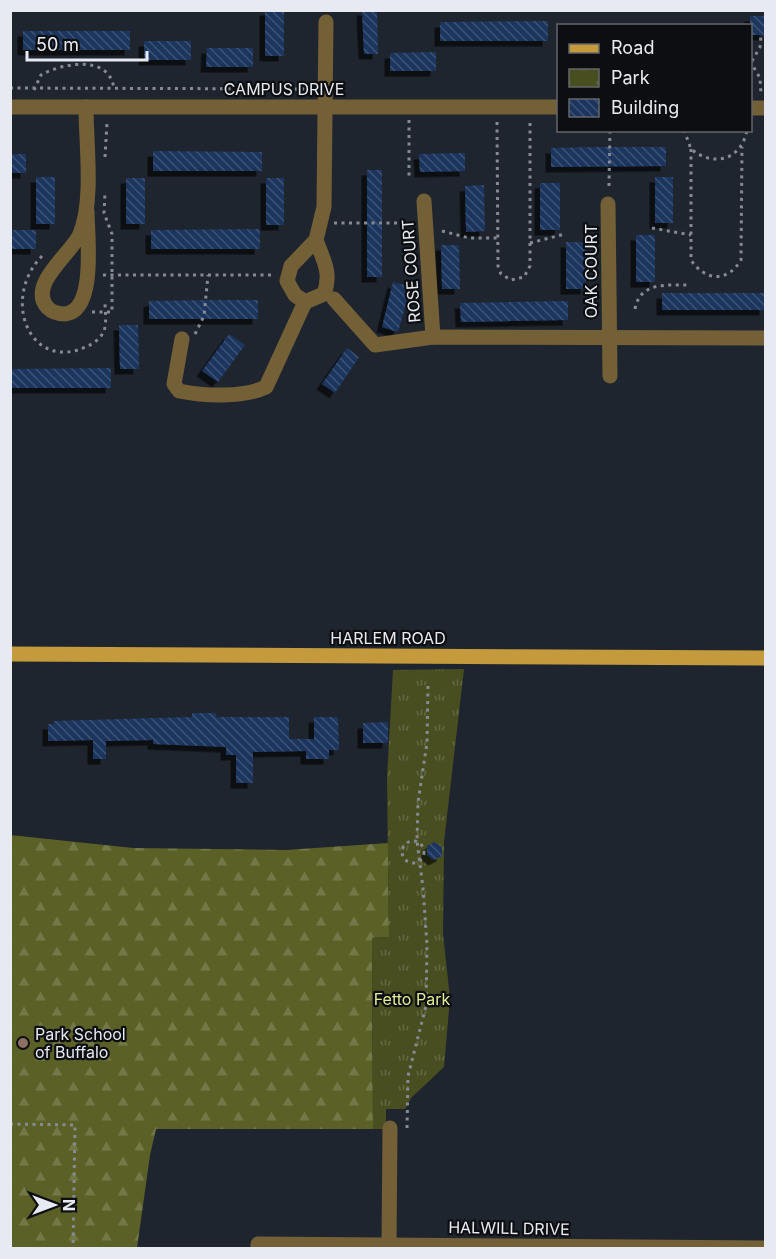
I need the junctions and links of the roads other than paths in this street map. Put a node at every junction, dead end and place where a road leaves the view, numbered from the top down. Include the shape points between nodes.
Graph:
1 (326, 22) dead end
2 (10, 107) edge
3 (86, 107) junction
4 (324, 107) junction
5 (557, 107) edge
6 (424, 201) dead end
7 (608, 204) dead end
8 (87, 211) junction
9 (316, 240) junction
10 (334, 299) dead end
11 (305, 302) junction
12 (188, 337) road end
13 (433, 338) junction
14 (609, 338) junction
15 (765, 338) edge
16 (610, 376) dead end
17 (10, 654) edge
18 (765, 658) edge
19 (390, 1128) dead end
20 (389, 1245) junction
21 (258, 1248) edge
22 (765, 1248) edge

1 - 4 street
2 - 3 street, CAMPUS DRIVE
3 - 4 street, CAMPUS DRIVE
3 - 8 street
4 - 5 street, CAMPUS DRIVE
4 - 9 street via 324,207
6 - 13 street, ROSE COURT
7 - 14 street, OAK COURT
8 - 8 street via 80,237 44,286 43,298 55,313 80,308 86,292
9 - 11 street via 329,280 324,294
9 - 11 street via 291,266 287,281 295,295
10 - 13 street via 375,345
11 - 12 street via 266,387 254,393 179,391 174,384
13 - 14 street
14 - 15 street
14 - 16 street, OAK COURT
17 - 18 main road, HARLEM ROAD
19 - 20 street
20 - 21 street, HALWILL DRIVE via 258,1244
20 - 22 street, HALWILL DRIVE

